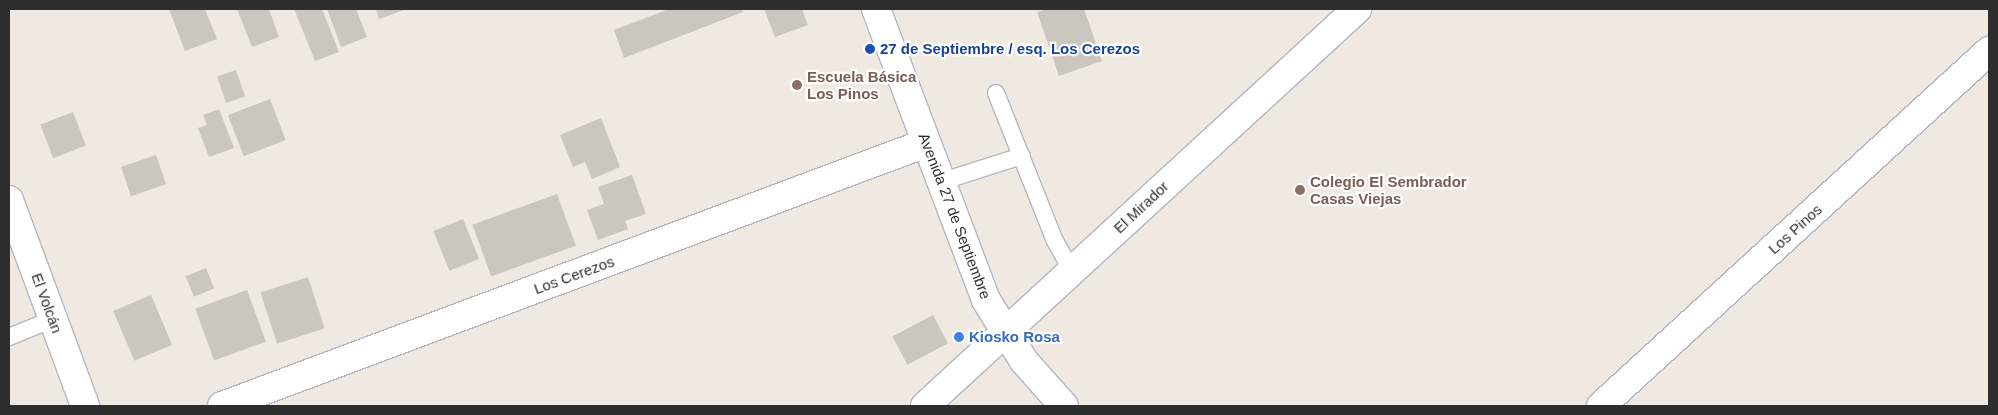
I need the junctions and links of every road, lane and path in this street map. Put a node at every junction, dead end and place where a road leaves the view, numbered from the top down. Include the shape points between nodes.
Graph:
1 (876, 9) edge
2 (1357, 9) edge
3 (1989, 52) edge
4 (996, 93) dead end
5 (926, 143) junction
6 (1022, 156) junction
7 (940, 182) junction
8 (9, 200) edge
9 (1072, 271) junction
10 (53, 320) junction
11 (1004, 333) junction
12 (9, 336) edge
13 (85, 406) edge
14 (222, 406) edge
15 (925, 406) edge
16 (1064, 406) edge
17 (1600, 406) edge

1 - 5 street, Avenida 27 de Septiembre
2 - 9 street, El Mirador
3 - 17 street, Los Pinos
4 - 6 lane
5 - 7 street, Avenida 27 de Septiembre
5 - 14 street, Los Cerezos
6 - 7 lane
6 - 9 lane via 1054,239
7 - 11 street, Avenida 27 de Septiembre via 986,300
8 - 10 street, El Volcán
9 - 11 street, El Mirador
10 - 12 lane
10 - 13 street, El Volcán
11 - 15 street, El Mirador
11 - 16 street, Avenida 27 de Septiembre

